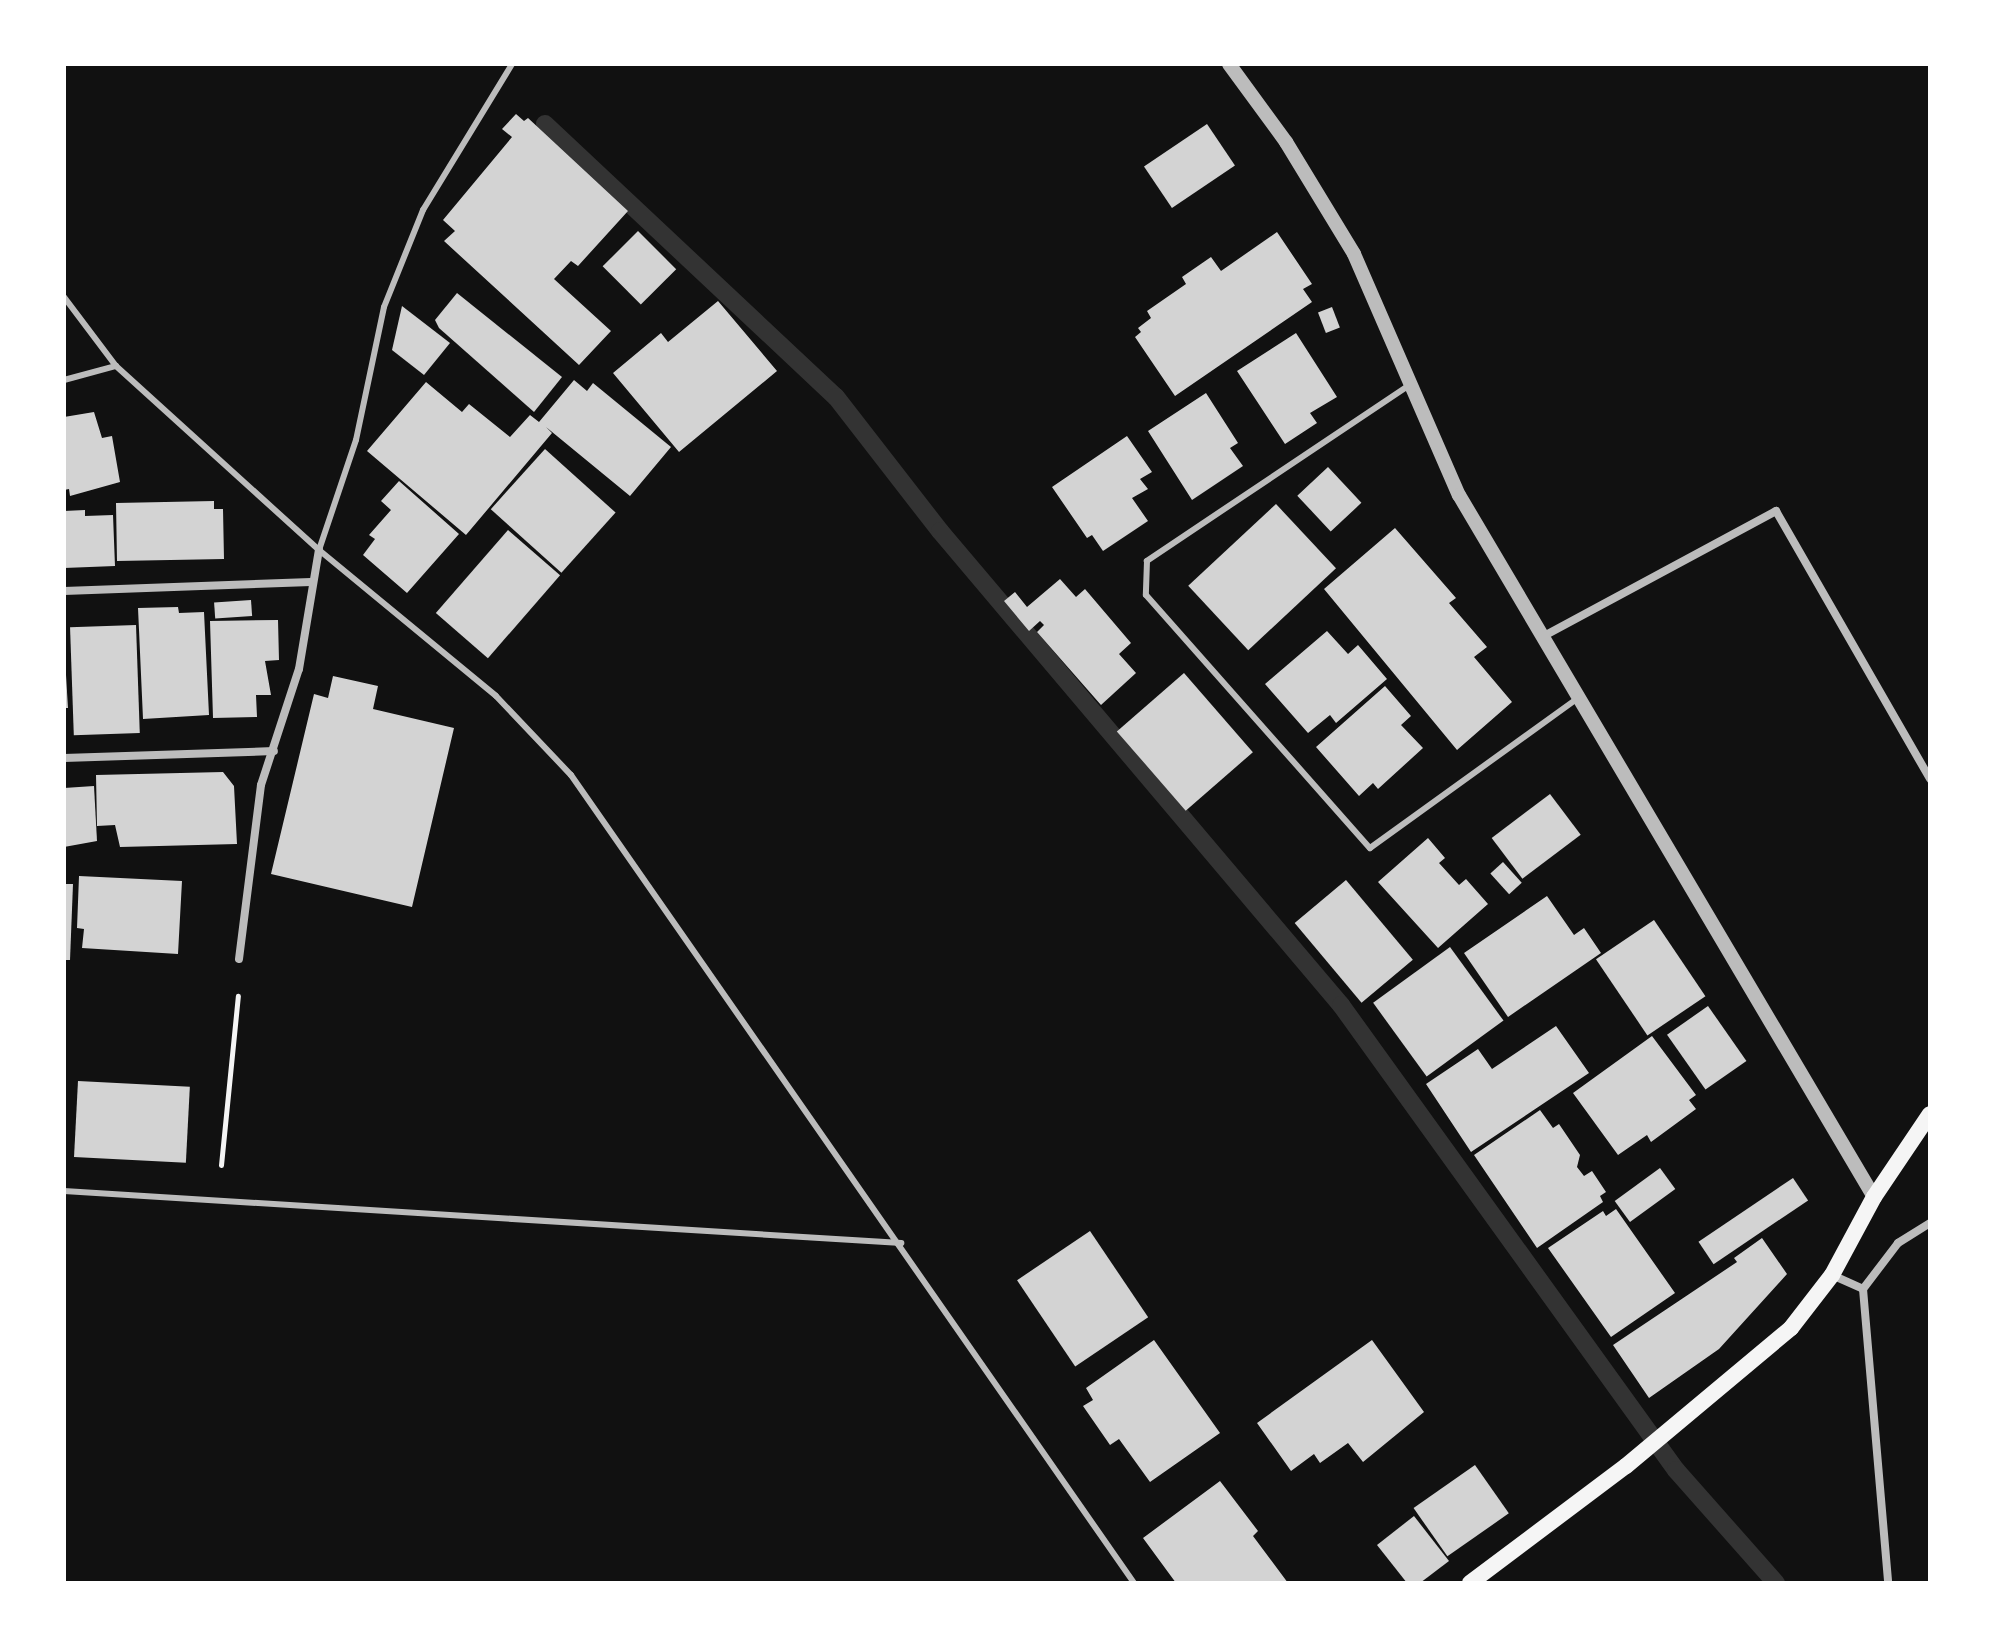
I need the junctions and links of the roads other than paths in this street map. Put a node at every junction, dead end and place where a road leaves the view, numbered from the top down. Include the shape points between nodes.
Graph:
1 (512, 64) edge
2 (1229, 64) edge
3 (64, 297) edge
4 (116, 366) junction
5 (64, 380) edge
6 (1413, 383) junction
7 (319, 550) junction
8 (311, 582) junction
9 (64, 591) edge
10 (1541, 637) junction
11 (1579, 697) junction
12 (274, 751) junction
13 (64, 758) edge
14 (1930, 779) edge
15 (239, 959) road end
16 (1930, 1114) edge
17 (64, 1191) edge
18 (1874, 1197) junction
19 (1930, 1223) edge
20 (901, 1243) junction
21 (1832, 1275) junction
22 (1863, 1289) junction
23 (1134, 1583) edge
24 (1470, 1583) edge
25 (1888, 1583) edge

1 - 7 lane via 423,210 395,279 384,307 356,440
2 - 6 street via 1286,142 1354,254
3 - 4 lane
4 - 5 lane
4 - 7 lane
6 - 10 street via 1459,495
6 - 11 lane via 1147,561 1146,595 1370,848
7 - 8 street
7 - 20 lane via 496,696 571,775
8 - 9 street
8 - 12 street via 299,669
10 - 11 street
10 - 14 street via 1776,511
11 - 18 street
12 - 13 street
12 - 15 street via 261,785
16 - 18 main road
17 - 20 lane
18 - 21 main road
19 - 22 street via 1898,1243
20 - 23 lane
21 - 22 street
21 - 24 main road via 1791,1328 1626,1466
22 - 25 street

